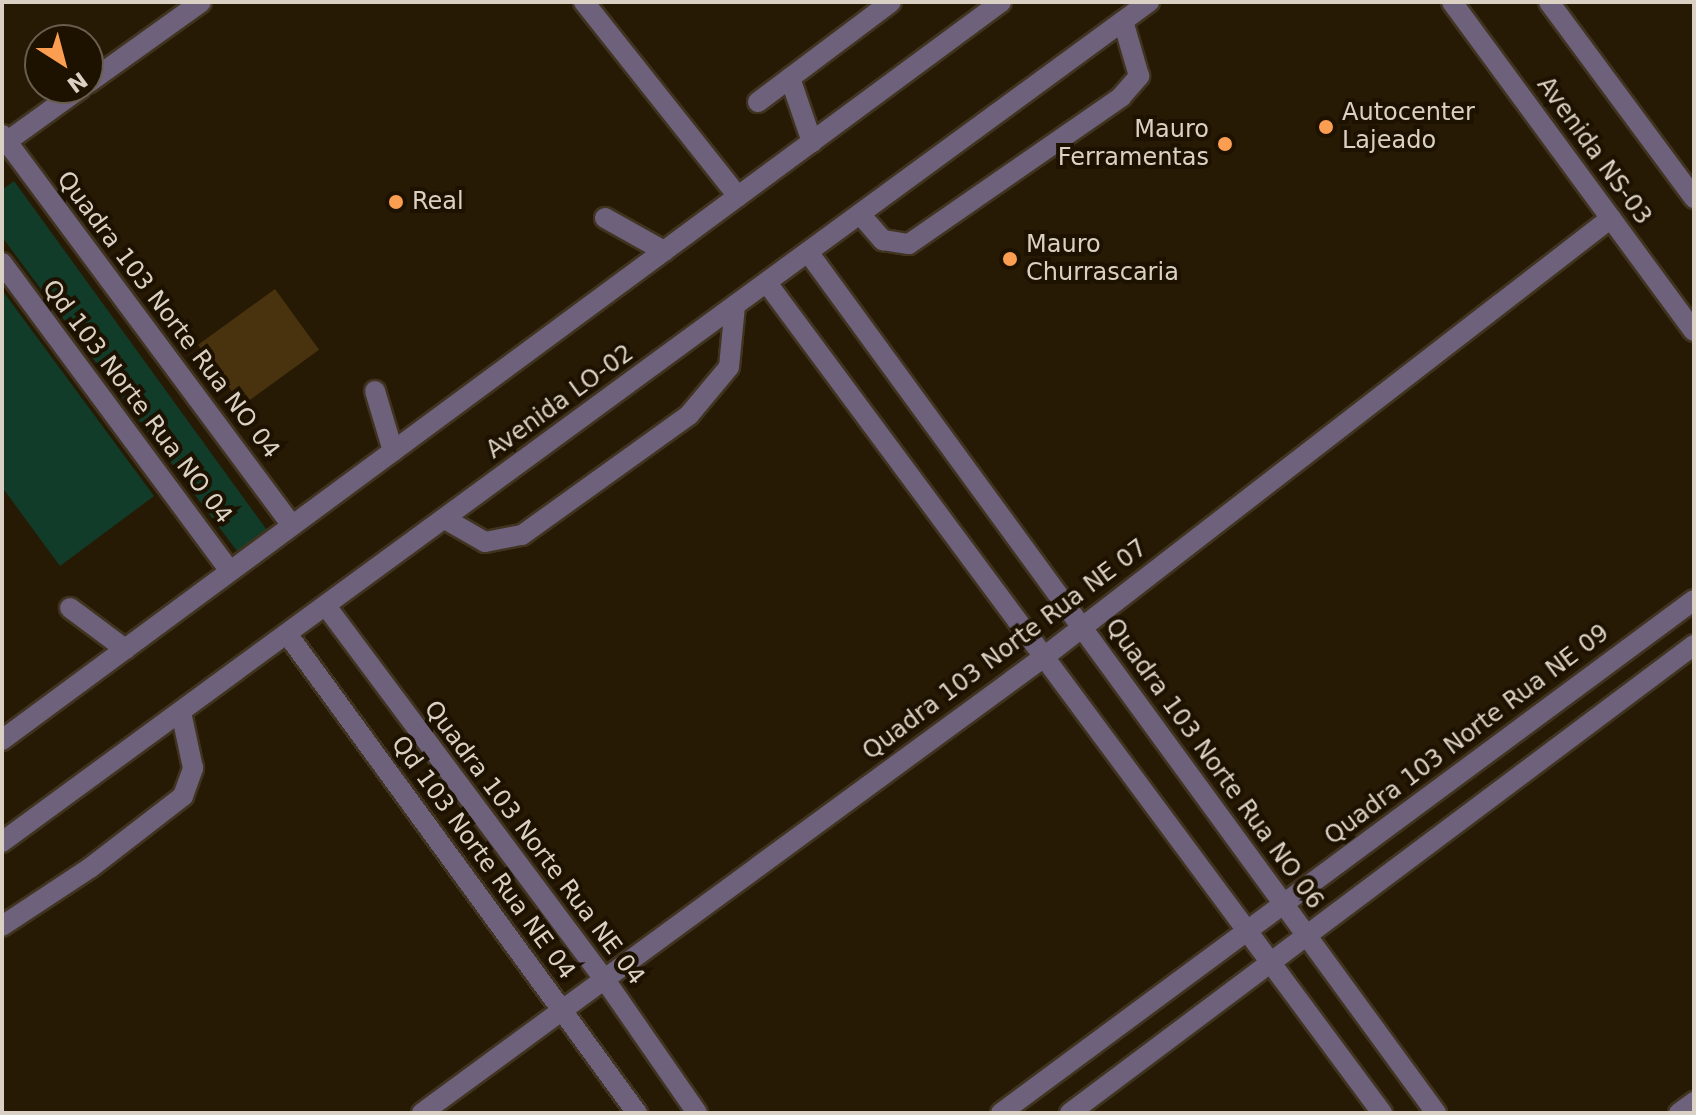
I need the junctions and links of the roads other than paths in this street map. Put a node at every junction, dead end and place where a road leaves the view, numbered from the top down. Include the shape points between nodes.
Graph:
1 (201, 2) edge
2 (584, 2) edge
3 (891, 2) edge
4 (1001, 2) edge
5 (1149, 2) edge
6 (1452, 2) edge
7 (1549, 2) edge
8 (1123, 21) junction
9 (104, 72) edge
10 (790, 78) junction
11 (758, 102) dead end
12 (58, 104) edge
13 (4, 141) edge
14 (812, 142) junction
15 (738, 196) junction
16 (1694, 198) edge
17 (860, 214) junction
18 (605, 218) dead end
19 (1611, 218) junction
20 (664, 251) junction
21 (808, 252) junction
22 (2, 263) edge
23 (767, 283) junction
24 (735, 306) junction
25 (1694, 331) edge
26 (375, 391) dead end
27 (393, 451) junction
28 (445, 519) junction
29 (292, 525) junction
30 (230, 571) junction
31 (1694, 600) edge
32 (326, 606) junction
33 (70, 608) dead end
34 (1083, 627) junction
35 (288, 635) junction
36 (1694, 645) edge
37 (125, 649) junction
38 (1044, 657) junction
39 (181, 712) junction
40 (2, 740) edge
41 (2, 842) edge
42 (1283, 904) junction
43 (2, 926) edge
44 (1249, 929) junction
45 (1308, 938) junction
46 (1273, 963) junction
47 (603, 977) junction
48 (562, 1010) junction
49 (1694, 1102) edge
50 (422, 1113) edge
51 (637, 1113) edge
52 (697, 1113) edge
53 (1001, 1113) edge
54 (1070, 1113) edge
55 (1382, 1113) edge
56 (1436, 1113) edge
57 (1679, 1113) edge

1 - 9 street
2 - 15 street
3 - 10 street
4 - 14 street
5 - 8 street, Avenida LO-02
6 - 19 street, Avenida NS-03
7 - 16 street
8 - 17 street, Avenida LO-02
8 - 17 street via 1139,76 1121,97 909,244 883,240
10 - 11 street
10 - 14 street
12 - 13 street
13 - 29 street, Quadra 103 Norte Rua NO 04
14 - 15 street
15 - 20 street
17 - 21 street, Avenida LO-02
18 - 20 street
19 - 25 street, Avenida NS-03
19 - 34 street, Quadra 103 Norte Rua NE 07
20 - 27 street
21 - 23 street, Avenida LO-02
21 - 34 street, Quadra 103 Norte Rua NO 06
22 - 30 street, Qd 103 Norte Rua NO 04
23 - 24 street, Avenida LO-02
23 - 38 street
24 - 28 street, Avenida LO-02
24 - 28 street via 729,367 689,415 522,535 485,542
26 - 27 street
27 - 29 street
28 - 32 street, Avenida LO-02
29 - 30 street
30 - 37 street
31 - 42 street, Quadra 103 Norte Rua NE 09
32 - 35 street, Avenida LO-02
32 - 47 street, Quadra 103 Norte Rua NE 04
33 - 37 street
34 - 38 street, Quadra 103 Norte Rua NE 07
34 - 42 street, Quadra 103 Norte Rua NO 06
35 - 39 street, Avenida LO-02
35 - 48 street, Qd 103 Norte Rua NE 04
36 - 45 street
37 - 40 street
38 - 44 street
38 - 47 street, Quadra 103 Norte Rua NE 07
39 - 41 street, Avenida LO-02
39 - 43 street via 193,768 183,796 90,868
42 - 44 street, Quadra 103 Norte Rua NE 09
42 - 45 street, Quadra 103 Norte Rua NO 06
44 - 46 street
44 - 53 street, Quadra 103 Norte Rua NE 09
45 - 46 street
45 - 56 street, Quadra 103 Norte Rua NO 06
46 - 54 street
46 - 55 street
47 - 48 street, Quadra 103 Norte Rua NE 07
47 - 52 street, Quadra 103 Norte Rua NE 04
48 - 50 street, Quadra 103 Norte Rua NE 07
48 - 51 street, Qd 103 Norte Rua NE 04
49 - 57 street

